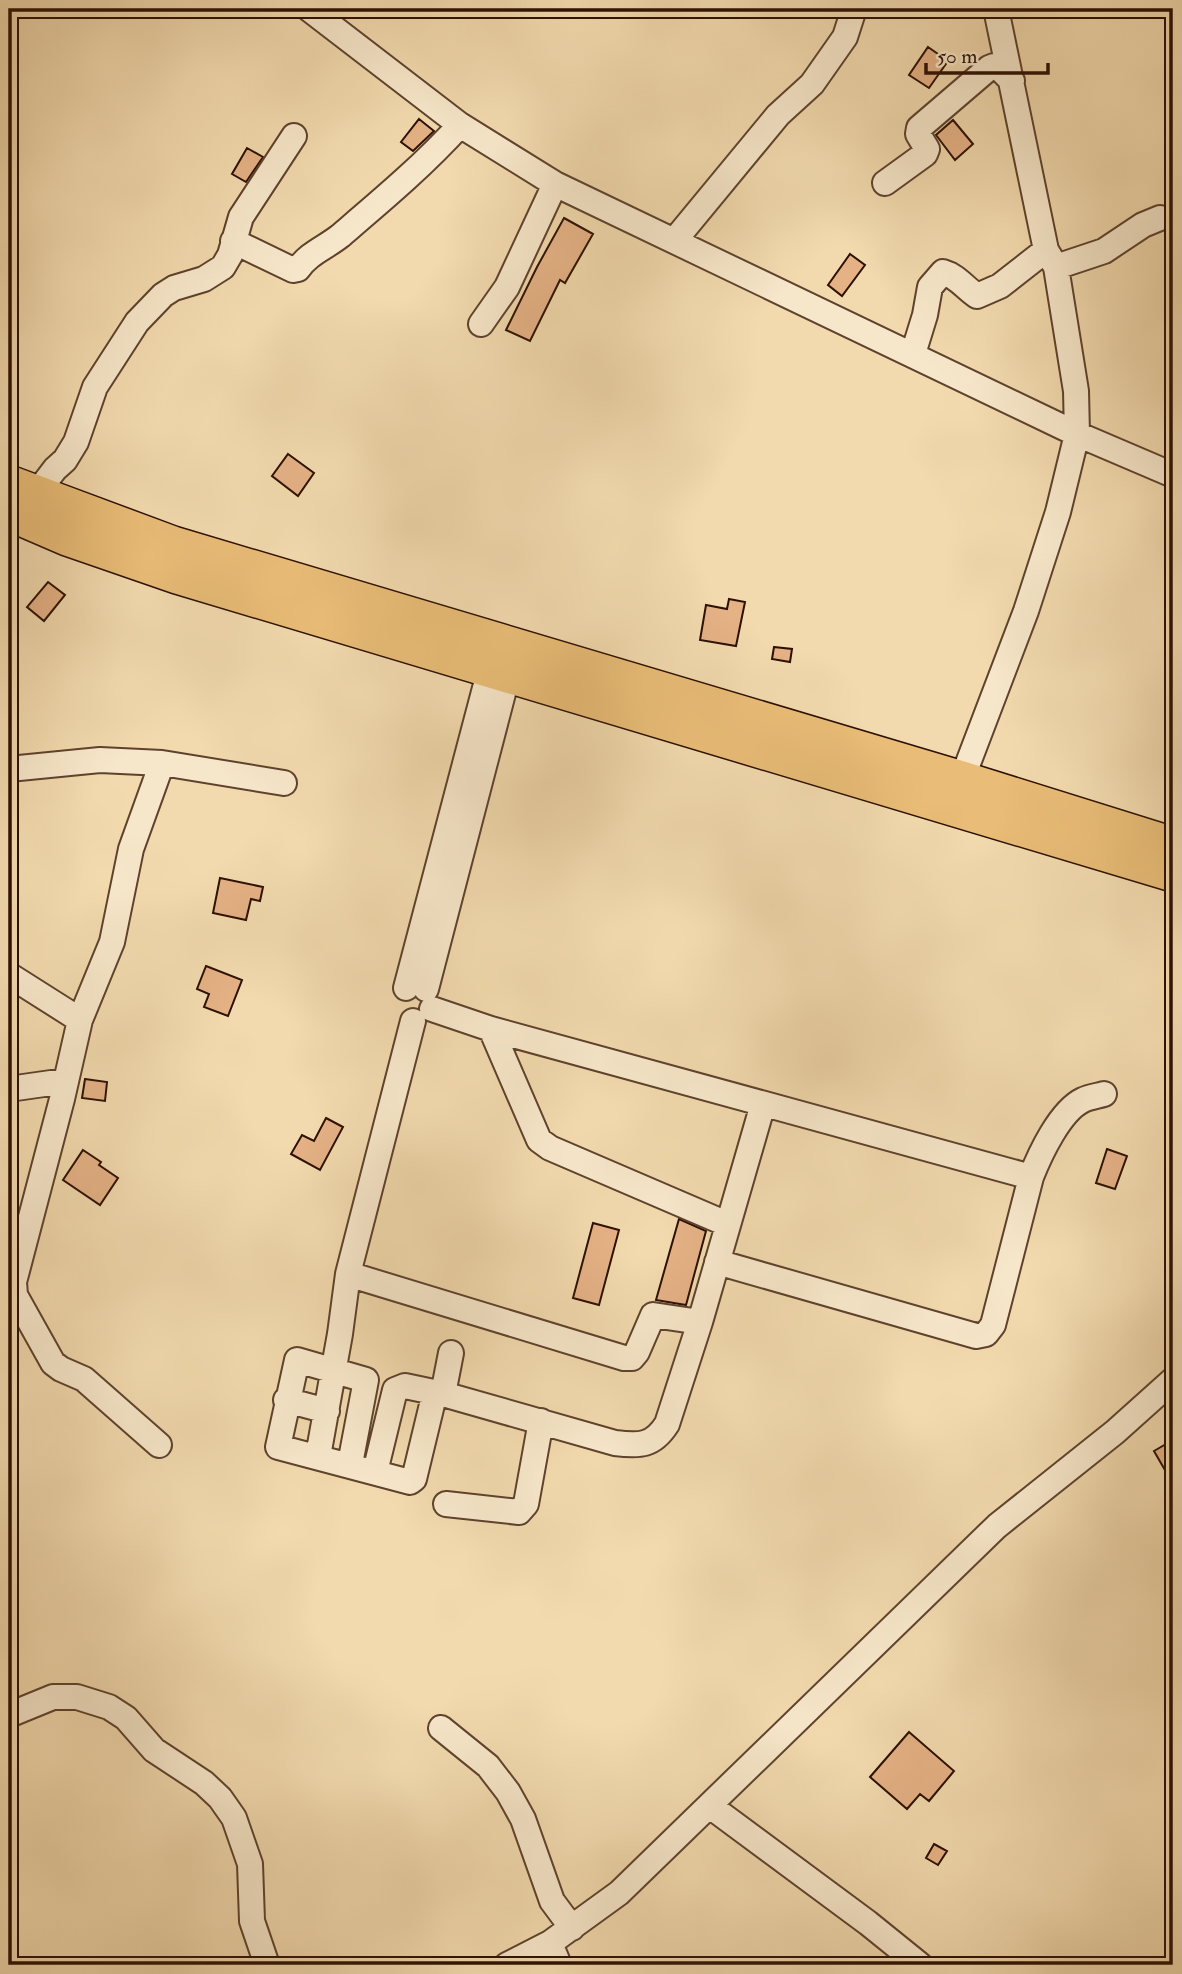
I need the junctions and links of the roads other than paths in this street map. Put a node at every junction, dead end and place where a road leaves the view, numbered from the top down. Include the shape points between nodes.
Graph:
1 (309, 9) edge
2 (854, 9) edge
3 (996, 9) edge
4 (1012, 81) junction
5 (460, 125) junction
6 (294, 136) dead end
7 (884, 183) dead end
8 (555, 184) junction
9 (1160, 218) dead end
10 (233, 241) junction
11 (674, 241) junction
12 (1051, 258) junction
13 (481, 324) dead end
14 (913, 354) junction
15 (1077, 434) junction
16 (1173, 475) edge
17 (18, 497) edge
18 (499, 672) junction
19 (162, 763) junction
20 (9, 769) edge
21 (962, 779) junction
22 (284, 783) dead end
23 (1173, 845) edge
24 (1173, 874) edge
25 (9, 975) edge
26 (419, 1002) junction
27 (80, 1020) junction
28 (491, 1029) junction
29 (65, 1081) junction
30 (9, 1089) edge
31 (1104, 1094) dead end
32 (763, 1104) junction
33 (1031, 1177) junction
34 (727, 1224) junction
35 (717, 1262) junction
36 (348, 1274) junction
37 (700, 1322) junction
38 (451, 1353) dead end
39 (333, 1370) junction
40 (1173, 1380) edge
41 (439, 1393) junction
42 (286, 1400) junction
43 (327, 1411) junction
44 (360, 1419) junction
45 (541, 1421) junction
46 (386, 1426) junction
47 (159, 1445) dead end
48 (318, 1456) junction
49 (350, 1464) junction
50 (375, 1472) junction
51 (446, 1504) dead end
52 (9, 1715) edge
53 (441, 1728) dead end
54 (710, 1806) junction
55 (572, 1928) junction
56 (554, 1954) edge
57 (267, 1965) edge
58 (507, 1965) edge
59 (920, 1965) edge

1 - 5 street
2 - 11 street via 845,37 812,84 778,116
3 - 4 street
4 - 7 street via 1000,69 989,68 919,128 925,154
4 - 12 street
5 - 8 street
5 - 10 street via 298,269
6 - 10 street via 241,217
8 - 11 street
8 - 13 street via 506,287
9 - 12 street via 1104,251
10 - 17 street via 223,267 163,295 137,322 95,387 71,451
11 - 14 street
12 - 14 street via 977,296 953,274 943,272 930,287
12 - 15 street via 1076,391
14 - 15 street
15 - 16 street
15 - 21 street via 1026,611
17 - 18 highway via 67,538 177,576
17 - 21 highway
18 - 24 highway
18 - 26 street
19 - 20 street via 100,760
19 - 22 street
19 - 27 street via 131,849 112,942
21 - 23 highway
25 - 27 street
26 - 28 street
26 - 36 street
27 - 29 street
28 - 32 street
28 - 34 street via 539,1140
29 - 30 street
29 - 47 street via 19,1256 15,1294 53,1363 84,1379
31 - 33 street via 1080,1101 1066,1115
32 - 33 street
32 - 34 street
33 - 35 street via 993,1325 986,1334 976,1336
34 - 35 street
35 - 37 street
36 - 37 street via 624,1358 637,1352 653,1315
36 - 39 street
37 - 45 street via 659,1437 628,1444
38 - 41 street
39 - 42 street via 297,1360
39 - 43 street
39 - 44 street via 366,1380
40 - 54 street via 998,1527
41 - 45 street
41 - 46 street via 395,1390
41 - 50 street via 414,1479 410,1482
42 - 43 street
42 - 48 street via 278,1447
43 - 48 street
44 - 46 street
44 - 49 street
45 - 51 street via 523,1509
46 - 50 street
48 - 49 street
49 - 50 street
52 - 57 street via 53,1697 76,1697 109,1707 126,1718 155,1750 220,1798 234,1818 250,1864 253,1921
53 - 55 street via 488,1766 508,1792 523,1819 552,1901
54 - 55 street via 619,1892
54 - 59 street
55 - 56 street
56 - 58 street

